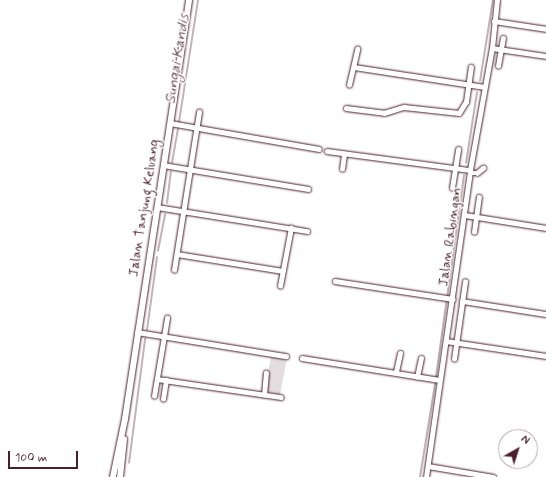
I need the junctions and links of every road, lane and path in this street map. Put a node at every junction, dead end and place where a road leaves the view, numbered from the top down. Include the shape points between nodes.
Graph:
1 (189, 0) edge
2 (497, 0) edge
3 (494, 21) junction
4 (546, 29) edge
5 (503, 38) dead end
6 (492, 48) junction
7 (357, 49) dead end
8 (501, 50) junction
9 (546, 56) edge
10 (498, 66) dead end
11 (354, 67) junction
12 (471, 67) dead end
13 (349, 85) dead end
14 (469, 85) junction
15 (484, 87) junction
16 (346, 108) dead end
17 (199, 112) dead end
18 (170, 123) junction
19 (196, 128) junction
20 (319, 149) dead end
21 (458, 149) dead end
22 (327, 151) dead end
23 (344, 154) junction
24 (163, 165) junction
25 (483, 168) dead end
26 (189, 169) junction
27 (342, 169) dead end
28 (455, 169) junction
29 (470, 172) junction
30 (452, 188) dead end
31 (308, 189) dead end
32 (479, 197) dead end
33 (157, 207) junction
34 (183, 212) junction
35 (465, 215) junction
36 (477, 216) junction
37 (291, 228) junction
38 (546, 228) edge
39 (307, 231) dead end
40 (474, 232) dead end
41 (177, 254) junction
42 (174, 270) dead end
43 (283, 271) junction
44 (335, 281) dead end
45 (465, 282) dead end
46 (280, 286) dead end
47 (448, 298) junction
48 (462, 301) junction
49 (546, 314) edge
50 (167, 318) dead end
51 (137, 332) junction
52 (164, 337) junction
53 (446, 341) junction
54 (456, 342) junction
55 (400, 353) dead end
56 (286, 356) dead end
57 (546, 356) edge
58 (302, 358) dead end
59 (421, 358) dead end
60 (454, 359) dead end
61 (396, 372) junction
62 (266, 374) dead end
63 (418, 377) junction
64 (157, 379) junction
65 (166, 380) junction
66 (439, 380) junction
67 (264, 395) junction
68 (154, 396) dead end
69 (281, 397) dead end
70 (163, 399) dead end
71 (125, 419) junction
72 (428, 466) junction
73 (113, 477) edge
74 (120, 477) edge
75 (426, 477) edge
76 (493, 477) edge

1 - 18 main road, Jalan Tanjung Keluang
2 - 3 street, Jalan Rabingan
3 - 4 street
3 - 6 street, Jalan Rabingan
5 - 8 street
6 - 8 street
6 - 15 street, Jalan Rabingan
7 - 11 street
8 - 9 street
8 - 10 street
11 - 13 street
11 - 14 street
12 - 14 street
14 - 15 street
14 - 16 street via 466,102 459,113 404,107 384,113
15 - 29 street, Jalan Rabingan
17 - 19 street
18 - 19 street
18 - 24 main road, Jalan Tanjung Keluang
19 - 20 street
19 - 26 street
21 - 28 street
22 - 23 street
23 - 27 street
23 - 28 street
24 - 26 street
24 - 33 main road, Jalan Tanjung Keluang
25 - 29 street via 477,173
26 - 31 street
26 - 34 street
28 - 29 street
28 - 30 street
29 - 35 street, Jalan Rabingan
32 - 36 street
33 - 34 street
33 - 51 main road, Jalan Tanjung Keluang
34 - 37 street
34 - 41 street
35 - 36 street
35 - 47 street, Jalan Rabingan
36 - 38 street
36 - 40 street
37 - 39 street
37 - 43 street
41 - 42 street
41 - 43 street
43 - 46 street
44 - 47 street
45 - 48 street
47 - 53 street, Jalan Rabingan
48 - 49 street
48 - 54 street
50 - 52 street
51 - 52 street
51 - 71 main road, Jalan Tanjung Keluang
52 - 56 street
52 - 64 street
53 - 54 street
53 - 66 street, Jalan Rabingan
54 - 57 street
54 - 60 street
55 - 61 street
58 - 61 street
59 - 63 street
61 - 63 street
62 - 67 street
63 - 66 street
64 - 65 street
64 - 68 street
65 - 67 street
65 - 70 street
66 - 72 street, Jalan Rabingan
67 - 69 street
71 - 73 main road, Jalan Tanjung Keluang
71 - 74 main road, Jalan Tanjung Keluang
72 - 75 street, Jalan Rabingan
72 - 76 street

